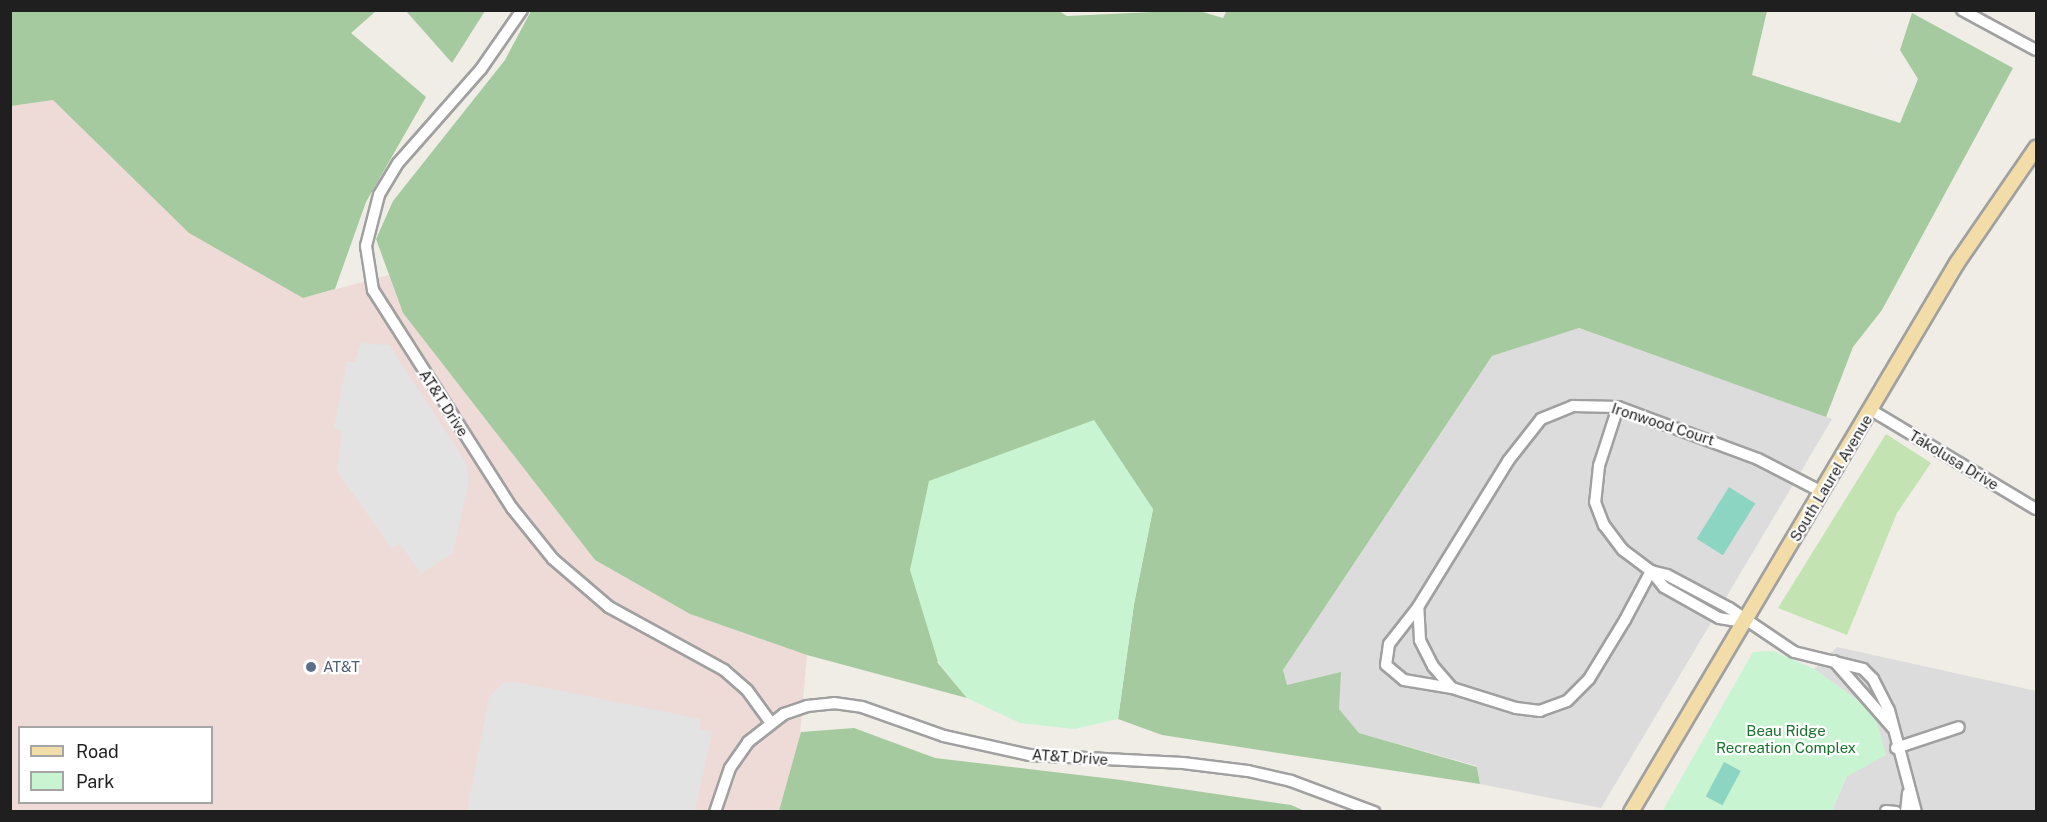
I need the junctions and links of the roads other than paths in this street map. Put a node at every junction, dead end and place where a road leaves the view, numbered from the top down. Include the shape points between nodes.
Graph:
1 (522, 10) edge
2 (1962, 10) edge
3 (2037, 50) edge
4 (2037, 148) edge
5 (1618, 407) junction
6 (1871, 410) junction
7 (1822, 492) junction
8 (2037, 509) edge
9 (1651, 571) junction
10 (1696, 591) junction
11 (1689, 602) junction
12 (1418, 607) junction
13 (1744, 622) junction
14 (1834, 662) junction
15 (1452, 688) junction
16 (770, 723) junction
17 (1892, 727) junction
18 (1959, 727) dead end
19 (1896, 748) junction
20 (1886, 811) edge
21 (1904, 811) edge
22 (715, 812) edge
23 (1374, 812) edge
24 (1631, 812) edge

1 - 16 street, AT&T Drive via 481,69 402,158 379,195 366,246 373,290 512,508 553,559 609,607 724,670 747,690
2 - 3 street
4 - 6 main road, South Laurel Avenue via 1957,263
5 - 7 street, Ironwood Court via 1748,454
5 - 9 street via 1599,466 1594,502 1604,525 1623,550
5 - 12 street, Ironwood Court via 1573,406 1541,419 1508,461
6 - 7 main road, South Laurel Avenue
6 - 8 street, Takolusa Drive
7 - 13 main road, South Laurel Avenue
9 - 10 street
9 - 11 street via 1664,587
9 - 15 street, Ironwood Court via 1589,679 1567,700 1540,711 1516,708
10 - 11 street
10 - 13 street via 1729,608
11 - 13 street via 1719,618
12 - 15 street via 1420,640 1433,666
12 - 15 street, Ironwood Court via 1389,644 1386,665 1404,680
13 - 14 street via 1794,652
13 - 24 main road, South Laurel Avenue
14 - 17 street
14 - 17 street via 1863,669 1873,680 1889,710
16 - 22 street, AT&T Drive via 748,742 730,768
16 - 23 street, AT&T Drive via 807,706 848,704 944,736 1020,753 1248,771 1291,781
17 - 19 street
18 - 19 street
19 - 21 street via 1909,790
20 - 21 street

